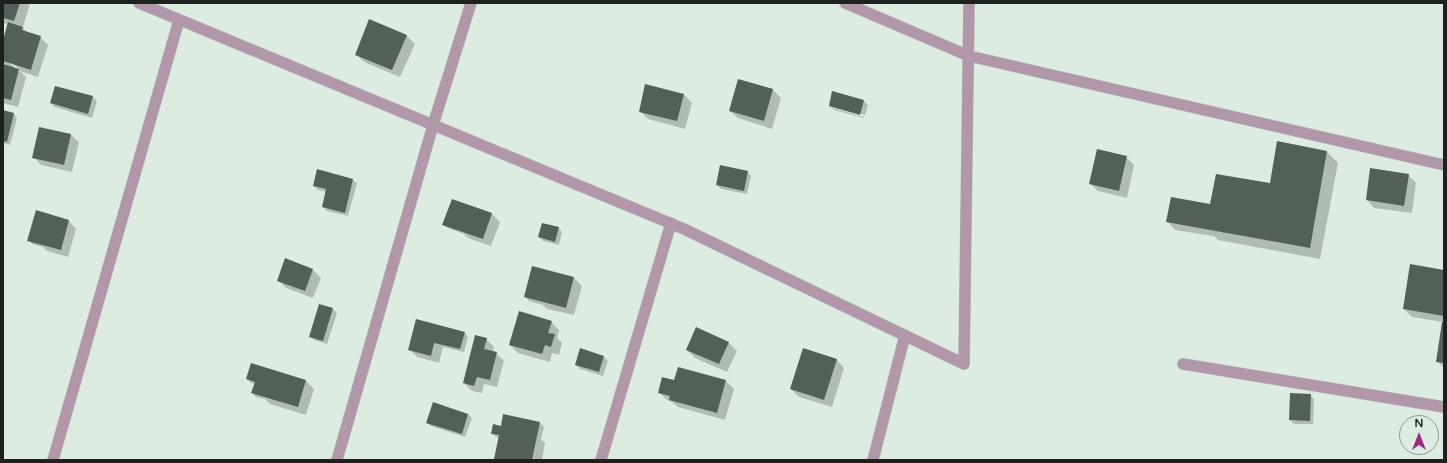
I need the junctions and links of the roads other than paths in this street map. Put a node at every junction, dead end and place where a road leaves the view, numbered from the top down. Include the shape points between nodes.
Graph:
1 (139, 3) edge
2 (471, 3) edge
3 (845, 3) edge
4 (969, 3) edge
5 (179, 20) junction
6 (969, 56) junction
7 (433, 125) junction
8 (1444, 165) edge
9 (671, 223) junction
10 (905, 335) junction
11 (1183, 364) dead end
12 (1444, 407) edge
13 (53, 460) edge
14 (337, 460) edge
15 (602, 460) edge
16 (873, 460) edge

1 - 5 lane
2 - 7 lane
3 - 6 lane
4 - 6 lane
5 - 7 lane
5 - 13 lane
6 - 8 lane
6 - 10 lane via 964,364
7 - 9 lane
7 - 14 lane
9 - 10 lane
9 - 15 lane
10 - 16 lane
11 - 12 lane

